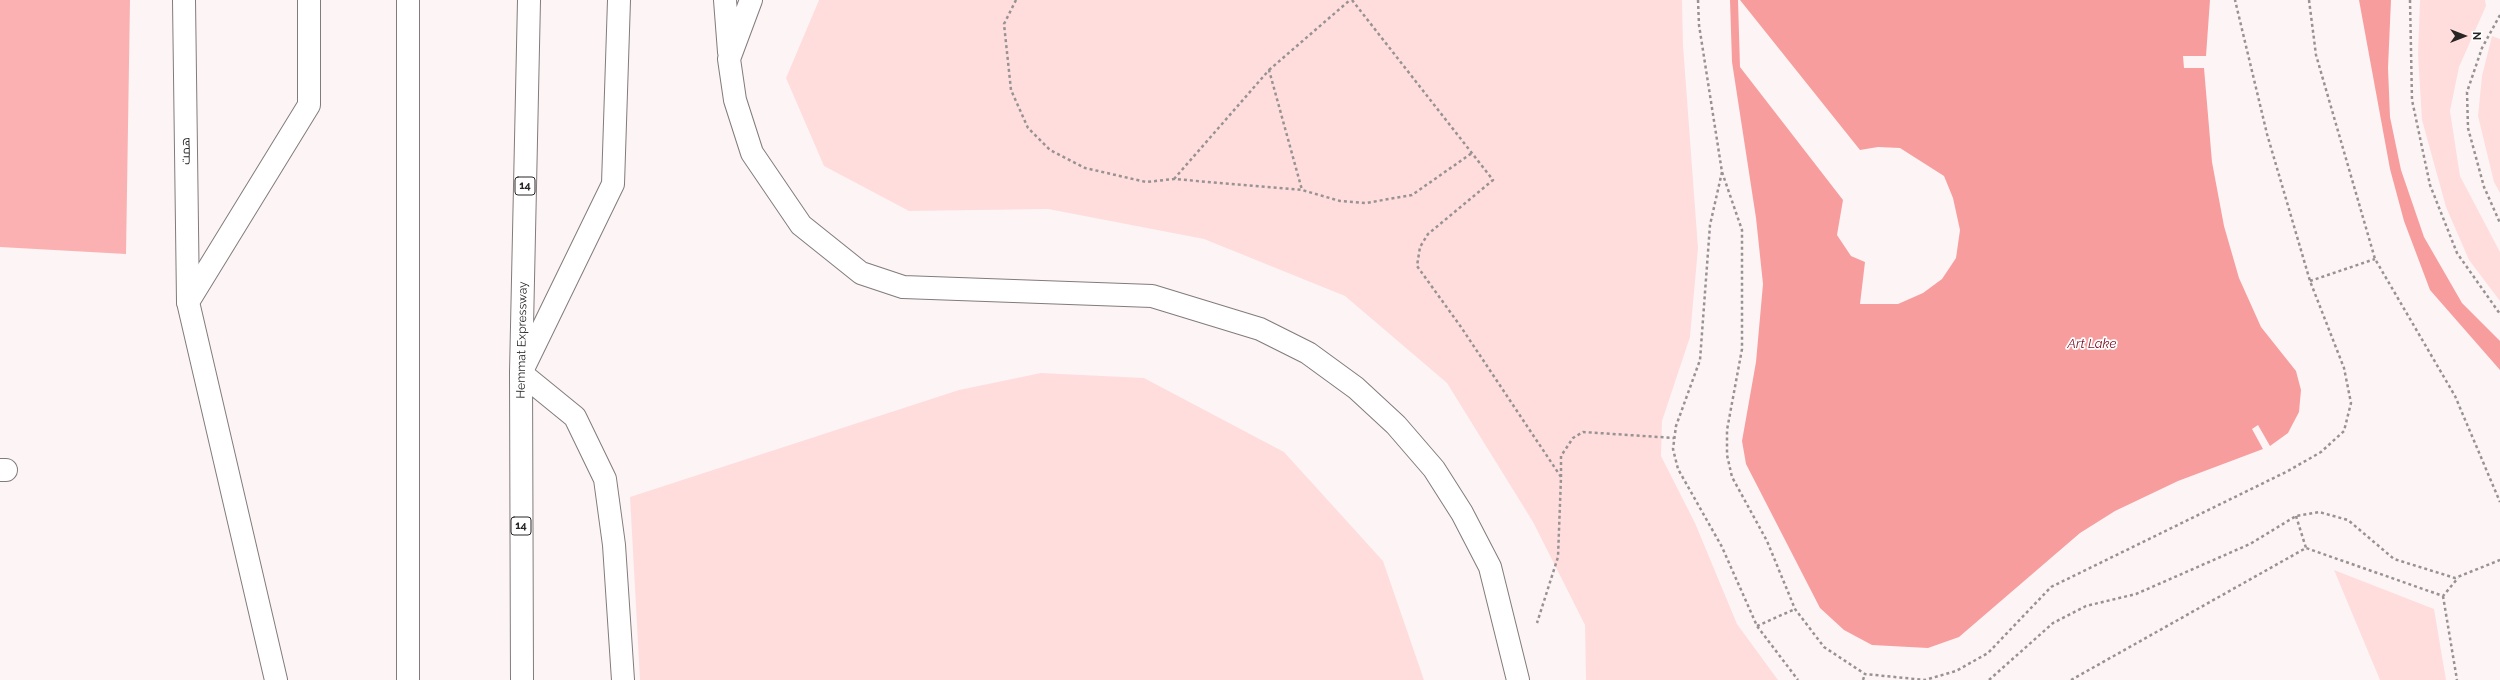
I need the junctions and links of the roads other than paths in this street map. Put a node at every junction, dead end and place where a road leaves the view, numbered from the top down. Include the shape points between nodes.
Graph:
1 (184, 0) edge
2 (309, 0) edge
3 (408, 0) edge
4 (529, 0) edge
5 (619, 0) edge
6 (725, 0) edge
7 (751, 0) edge
8 (729, 59) junction
9 (188, 302) junction
10 (521, 373) junction
11 (1518, 679) edge
12 (276, 680) edge
13 (408, 680) edge
14 (522, 680) edge
15 (623, 680) edge

1 - 9 main road, همت
2 - 9 main road via 309,105
3 - 13 main road
4 - 10 main road, Hemmat Expressway / 14
5 - 10 main road via 613,184
6 - 8 main road
7 - 8 main road
8 - 11 main road via 735,100 752,153 801,225 861,273 903,287 1152,296 1260,329 1308,353 1356,388 1396,425 1434,469 1462,513 1490,567
9 - 12 main road, همت
10 - 14 main road, Hemmat Expressway / 14
10 - 15 main road via 575,417 605,479 614,544

